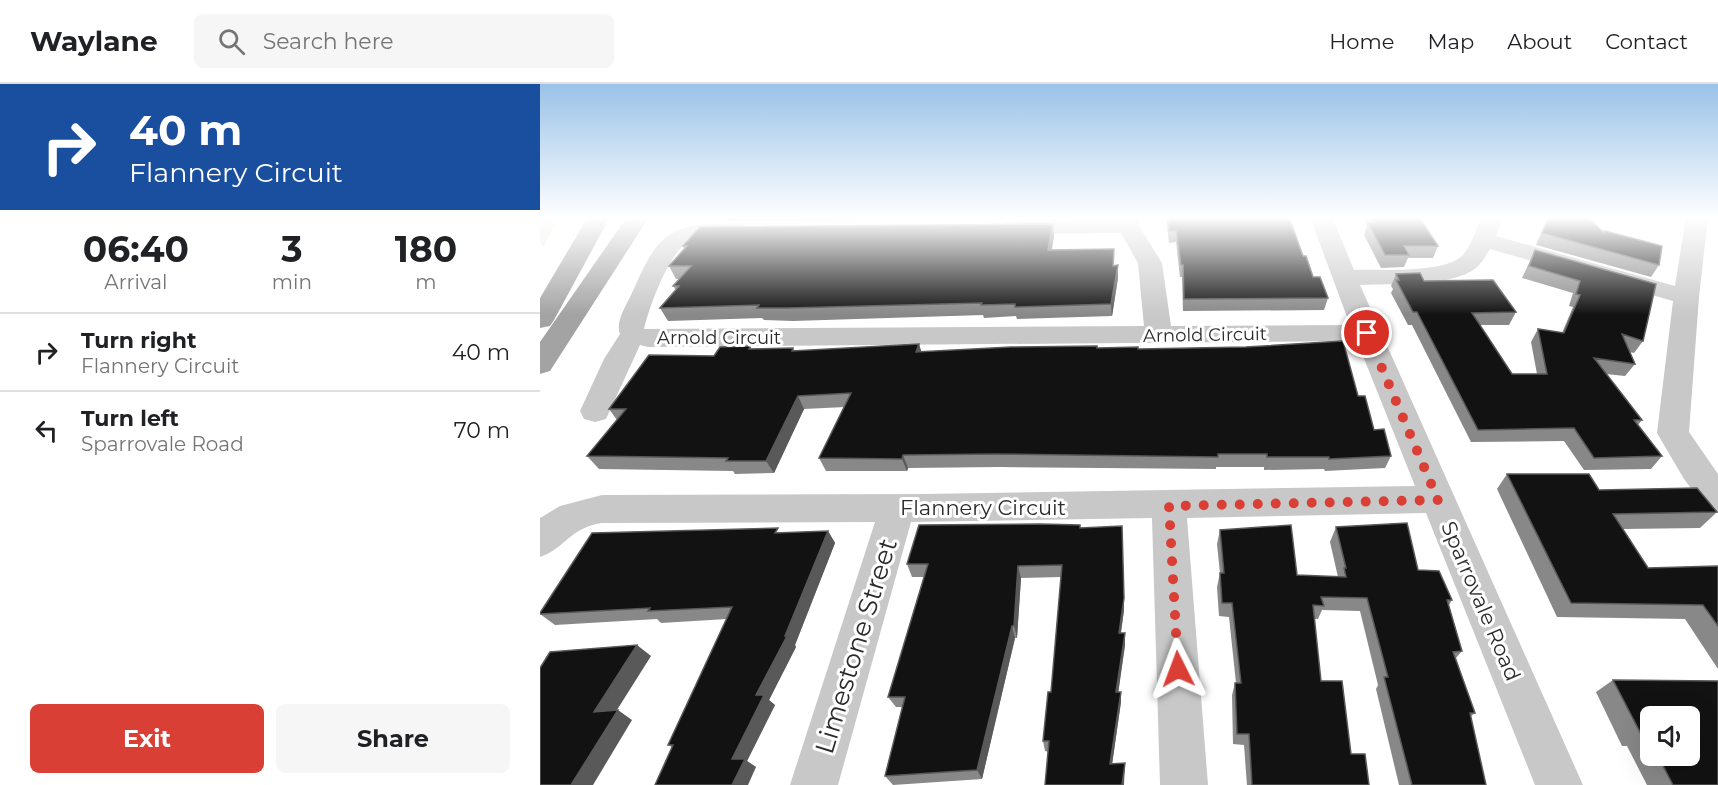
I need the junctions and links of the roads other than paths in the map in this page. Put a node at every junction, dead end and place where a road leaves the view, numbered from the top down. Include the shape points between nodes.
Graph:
1 (581, 250) edge
2 (616, 250) edge
3 (666, 250) edge
4 (1143, 250) edge
5 (1334, 250) edge
6 (1478, 250) edge
7 (1518, 250) edge
8 (1693, 250) edge
9 (1346, 278) junction
10 (1686, 297) junction
11 (540, 320) edge
12 (1367, 333) junction
13 (633, 334) junction
14 (1159, 336) junction
15 (540, 364) edge
16 (595, 411) dead end
17 (1718, 498) edge
18 (1438, 500) junction
19 (1169, 506) junction
20 (897, 508) junction
21 (540, 542) edge
22 (814, 785) edge
23 (1184, 785) edge
24 (1559, 785) edge

1 - 11 main road
2 - 15 main road
3 - 13 street, Arnold Circuit via 633,321
4 - 14 street via 1150,263
5 - 9 street, Sparrovale Road
6 - 9 street via 1470,261 1447,273
7 - 10 street
8 - 10 street
9 - 12 street, Sparrovale Road
10 - 17 street via 1673,433
12 - 14 street, Arnold Circuit
12 - 18 street, Sparrovale Road
13 - 14 street, Arnold Circuit via 648,339
13 - 16 street
18 - 19 street, Flannery Circuit
18 - 24 street, Sparrovale Road
19 - 20 street, Flannery Circuit
19 - 23 street
20 - 21 street, Flannery Circuit via 593,509 563,520
20 - 22 street, Limestone Street

